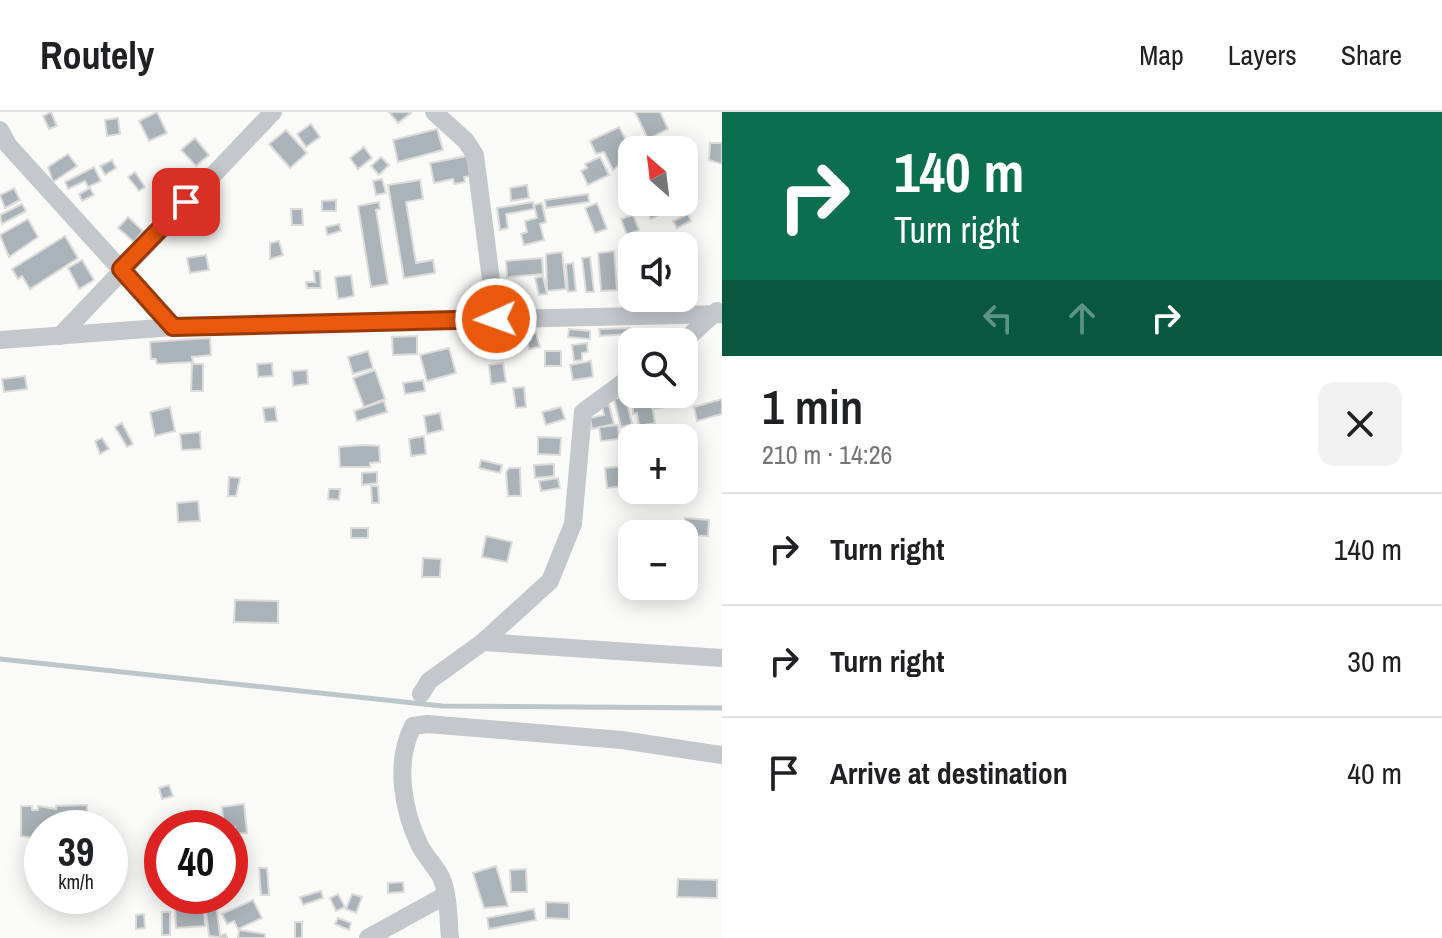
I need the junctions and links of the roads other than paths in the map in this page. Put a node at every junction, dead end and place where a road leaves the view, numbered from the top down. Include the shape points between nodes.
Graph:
1 (273, 112) edge
2 (434, 112) edge
3 (0, 130) edge
4 (121, 269) junction
5 (719, 311) edge
6 (496, 319) junction
7 (173, 327) junction
8 (698, 329) edge
9 (60, 336) junction
10 (0, 340) edge
11 (618, 386) edge
12 (483, 642) junction
13 (722, 658) edge
14 (421, 694) dead end
15 (722, 755) edge
16 (446, 895) junction
17 (368, 938) edge
18 (450, 938) edge

1 - 4 street
2 - 6 street via 475,155
3 - 4 street
4 - 7 street
4 - 9 street
5 - 6 street
5 - 8 street
6 - 7 street
7 - 9 street
9 - 10 street
11 - 12 street via 583,412 573,524 550,581
12 - 13 street
12 - 14 street via 429,681
15 - 16 street via 622,740 413,726 407,737 402,793 408,818
16 - 17 street
16 - 18 street

